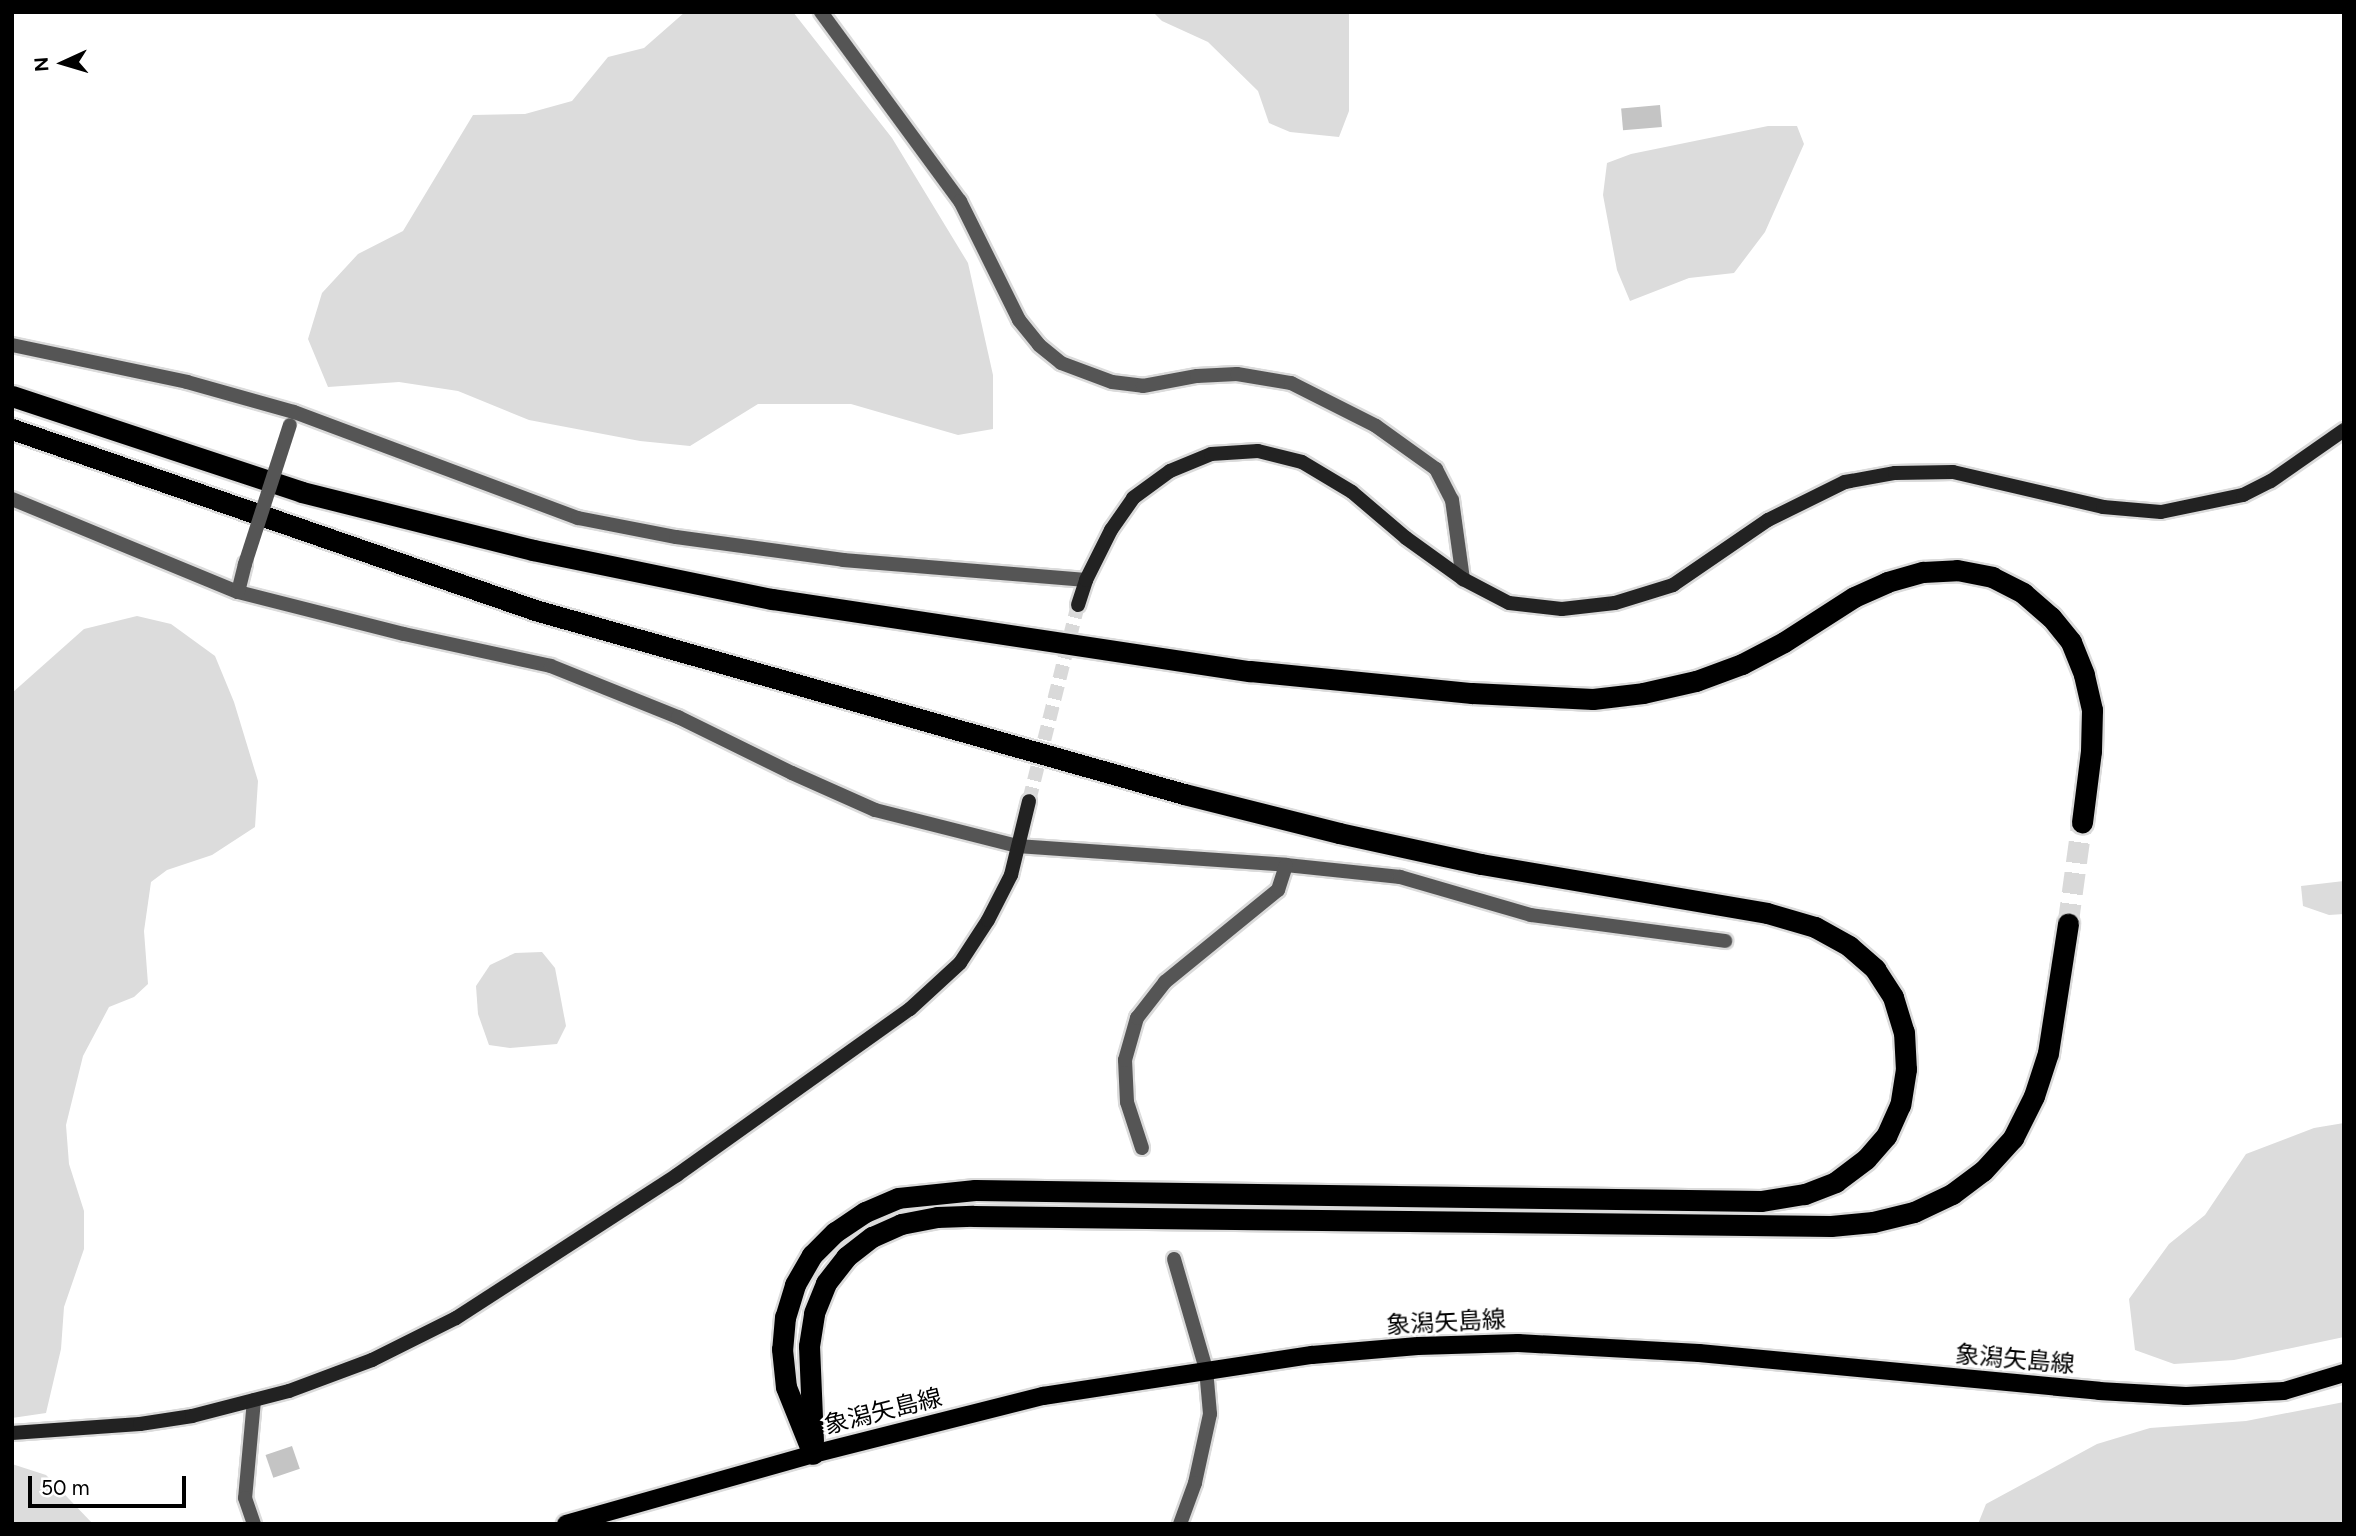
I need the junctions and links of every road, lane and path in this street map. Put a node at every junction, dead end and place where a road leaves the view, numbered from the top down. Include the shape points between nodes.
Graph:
1 (821, 12) edge
2 (12, 345) edge
3 (12, 396) edge
4 (292, 419) junction
5 (12, 429) edge
6 (2344, 430) edge
7 (12, 499) edge
8 (1463, 579) junction
9 (1086, 580) junction
10 (238, 592) junction
11 (1078, 605) tunnel mouth
12 (1029, 800) tunnel mouth
13 (2082, 822) tunnel mouth
14 (1017, 846) junction
15 (1286, 865) junction
16 (2068, 923) tunnel mouth
17 (1725, 941) dead end
18 (1142, 1148) dead end
19 (1174, 1259) dead end
20 (1206, 1369) junction
21 (2344, 1373) edge
22 (254, 1400) junction
23 (12, 1433) edge
24 (813, 1454) junction
25 (254, 1524) edge
26 (566, 1524) edge
27 (1180, 1524) edge

1 - 8 street via 960,201 1019,320 1039,345 1061,363 1112,382 1143,386 1237,374 1291,383 1376,426 1436,469 1452,500
2 - 4 street via 187,382
3 - 13 highway via 302,492 533,550 772,599 1250,671 1542,699 1643,694 1696,681 1742,664 1887,582 1923,572 1957,570 1992,577 2023,593 2051,617 2070,642 2084,675 2092,710
4 - 9 street via 578,518 843,560
4 - 10 street, bridge
5 - 24 highway via 535,610 1184,794 1481,864 1767,914 1815,927 1849,946 1875,969 1893,997 1905,1032 1906,1069 1900,1105 1885,1136 1866,1159 1836,1182 1804,1194 1761,1201 975,1190 898,1198 876,1207 835,1232 812,1255 795,1285 785,1317 786,1387
6 - 8 street via 2272,481 2243,495 2161,512 2104,506 1953,472 1895,472 1845,482 1768,520 1673,585 1615,603 1562,609 1509,603
7 - 10 street
8 - 9 street via 1352,492 1302,462 1258,451 1211,454 1170,471 1133,498
9 - 11 street
10 - 14 street via 551,666 678,717 876,810
12 - 14 street
14 - 15 street
14 - 22 street via 1011,875 960,963 910,1009 841,1061 677,1175 456,1318 372,1360
15 - 17 street via 1400,877 1531,915
15 - 18 street via 1278,890 1164,982 1137,1018 1125,1060 1127,1102
16 - 24 highway via 2048,1053 2034,1096 2012,1138 1983,1171 1952,1194 1914,1212 1873,1222 1820,1226 973,1216 901,1224 872,1237 846,1257 826,1283 814,1313 809,1346
19 - 20 street
20 - 21 main road, 象潟矢島線 via 1325,1354 1518,1343 1699,1353 2186,1396 2284,1391
20 - 24 main road, 象潟矢島線 via 1043,1396
20 - 27 street via 1210,1414 1195,1483
22 - 23 street via 140,1424
22 - 25 street via 245,1498
24 - 26 main road, 象潟矢島線

